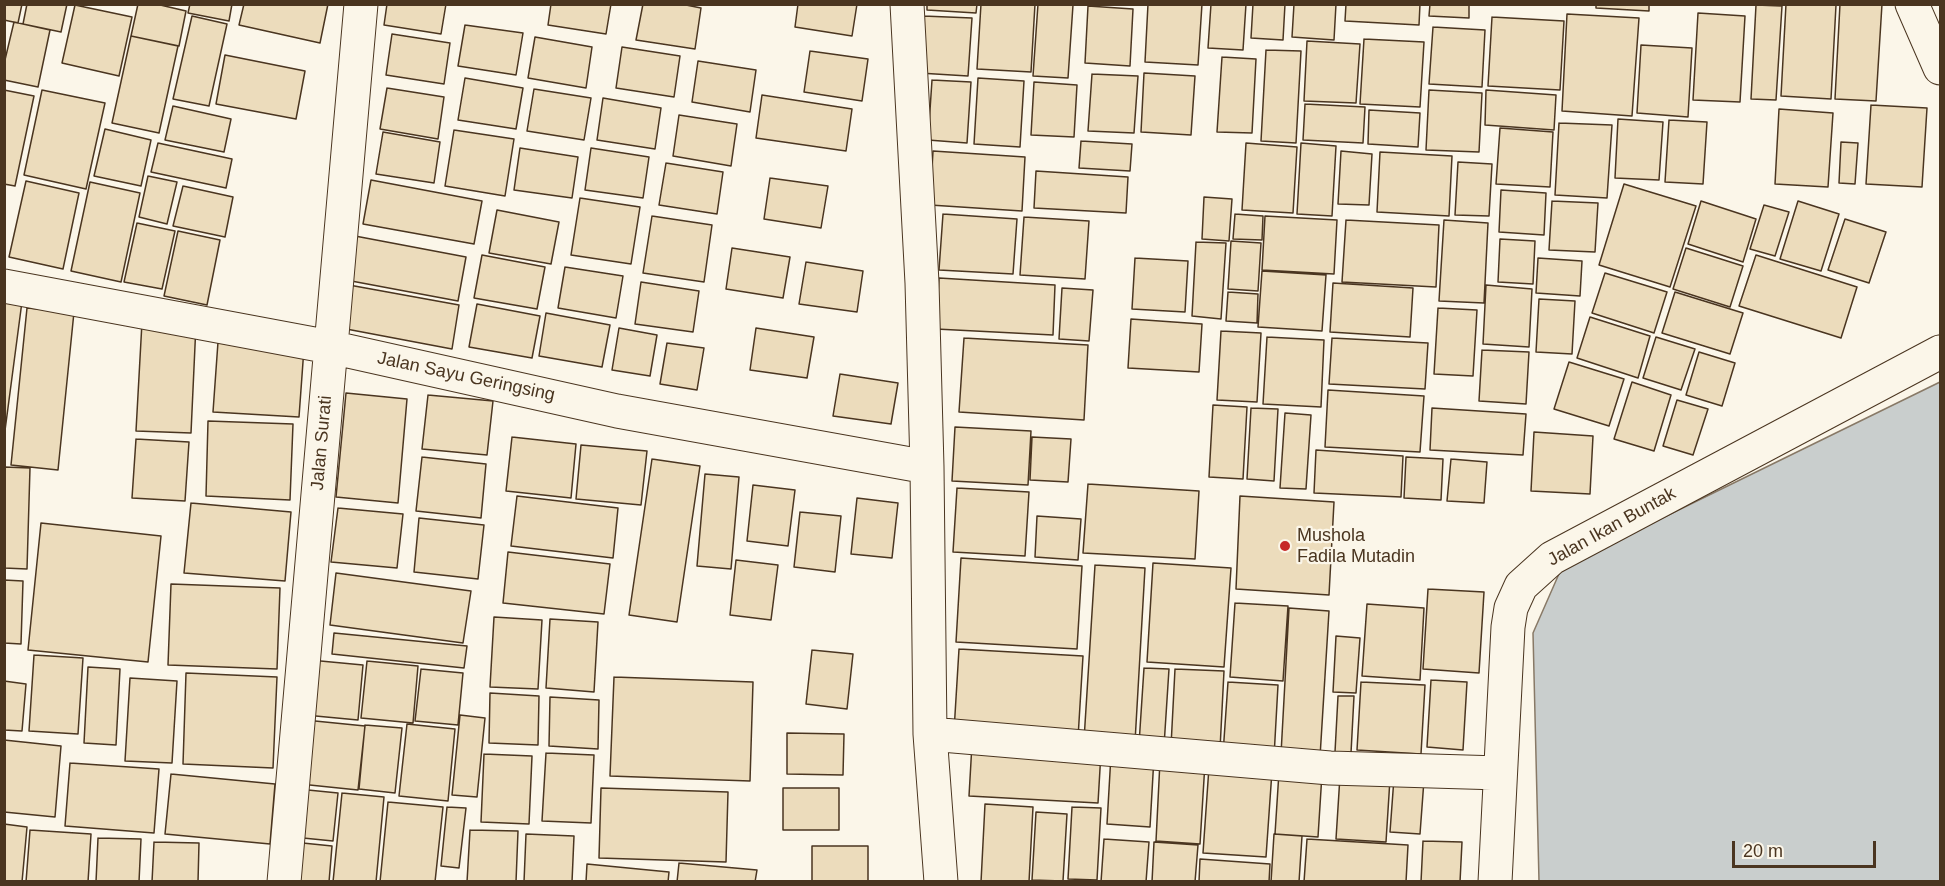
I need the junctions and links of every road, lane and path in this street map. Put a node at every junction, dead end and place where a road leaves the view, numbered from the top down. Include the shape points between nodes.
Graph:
1 (361, 4) edge
2 (907, 4) edge
3 (1912, 4) edge
4 (1941, 68) edge
5 (4, 286) edge
6 (330, 347) junction
7 (1941, 352) edge
8 (927, 467) junction
9 (930, 734) junction
10 (1500, 773) junction
11 (284, 882) edge
12 (941, 882) edge
13 (1495, 882) edge

1 - 6 street, Jalan Surati
2 - 8 street
3 - 4 street
5 - 6 street, Jalan Sayu Geringsing
6 - 8 street, Jalan Sayu Geringsing via 617,411
6 - 11 street, Jalan Surati
7 - 10 street, Jalan Ikan Buntak via 1552,558 1536,571 1521,586 1511,608
8 - 9 street
9 - 10 street via 1330,768
9 - 12 street
10 - 13 street, Jalan Ikan Buntak

